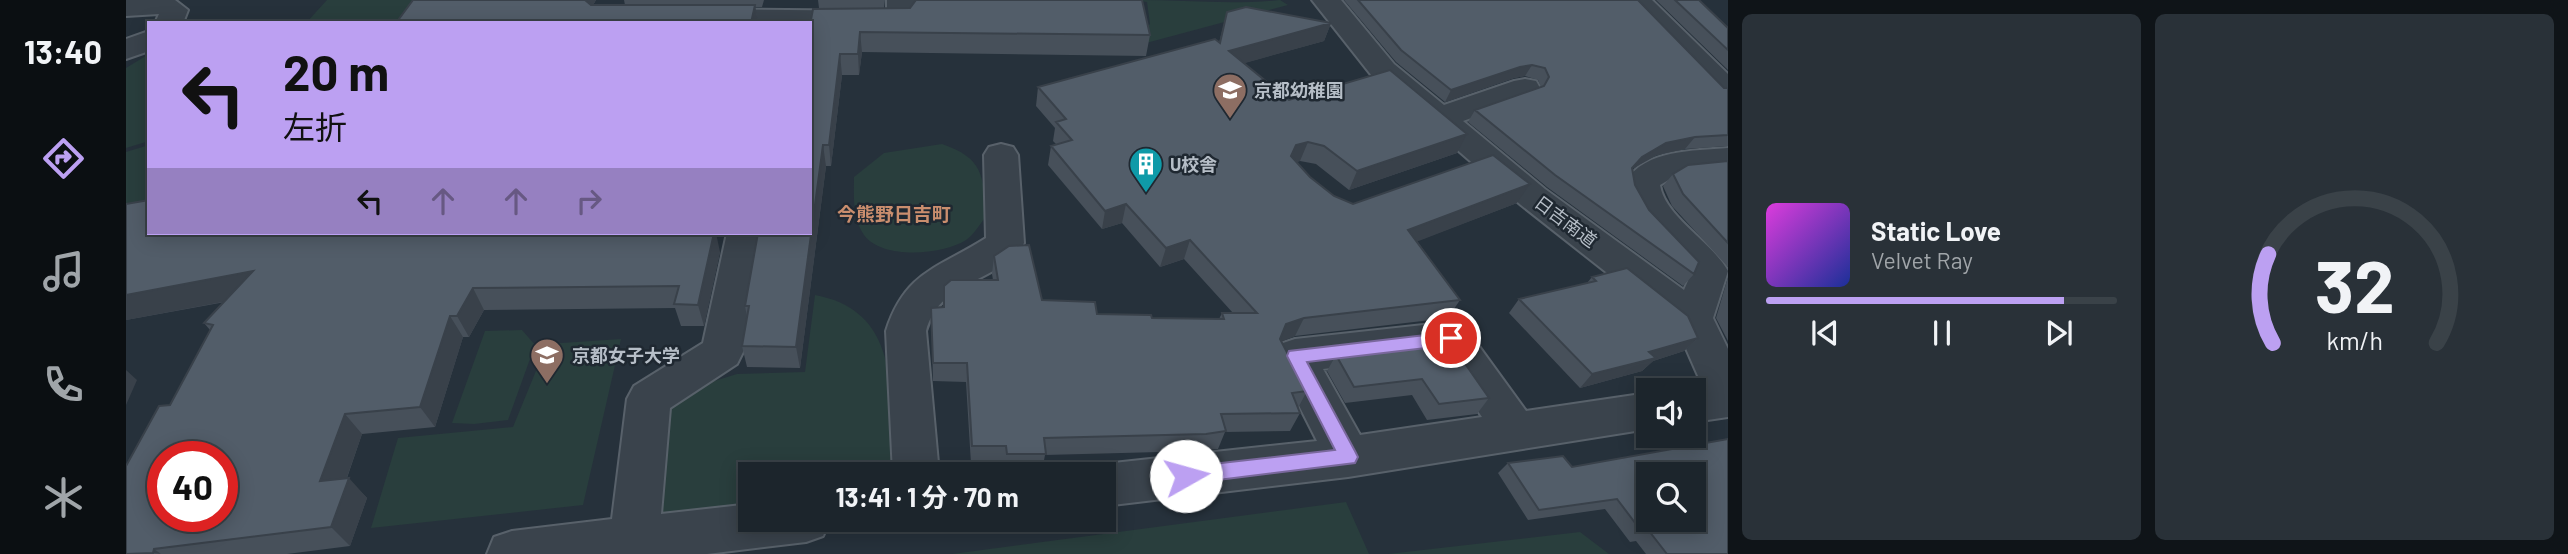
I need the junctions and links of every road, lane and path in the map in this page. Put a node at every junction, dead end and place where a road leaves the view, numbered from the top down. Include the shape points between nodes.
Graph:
1 (901, 0) edge
2 (1297, 0) edge
3 (1636, 0) edge
4 (1329, 4) edge
5 (126, 8) edge
6 (789, 14) edge
7 (684, 17) edge
8 (170, 21) edge
9 (147, 41) edge
10 (126, 50) edge
11 (1525, 88) dead end
12 (1728, 91) edge
13 (1439, 118) junction
14 (1001, 155) dead end
15 (1486, 158) junction
16 (1728, 159) edge
17 (1447, 171) edge
18 (745, 235) edge
19 (1693, 318) junction
20 (1728, 397) edge
21 (1706, 402) edge
22 (1636, 413) edge
23 (1515, 430) junction
24 (1349, 457) junction
25 (915, 462) edge
26 (1116, 484) edge
27 (738, 528) edge
28 (634, 540) junction
29 (512, 554) edge

1 - 6 street via 900,20
2 - 4 street via 1308,6
3 - 12 street
4 - 13 street, 日吉南道 via 1383,69
5 - 8 street via 163,5 174,10
6 - 7 street
9 - 10 street
11 - 13 street
13 - 15 street, 日吉南道
14 - 25 street via 1005,243 933,285 919,301 906,331
15 - 17 street
15 - 19 street, 日吉南道
16 - 19 street via 1668,166 1642,182 1641,190 1652,210 1703,259 1710,273
18 - 28 street via 722,352 649,400
19 - 20 street, 日吉南道
20 - 21 street
22 - 23 street
23 - 24 street
23 - 24 street via 1451,338 1295,356
24 - 26 street
27 - 28 street
28 - 29 street

